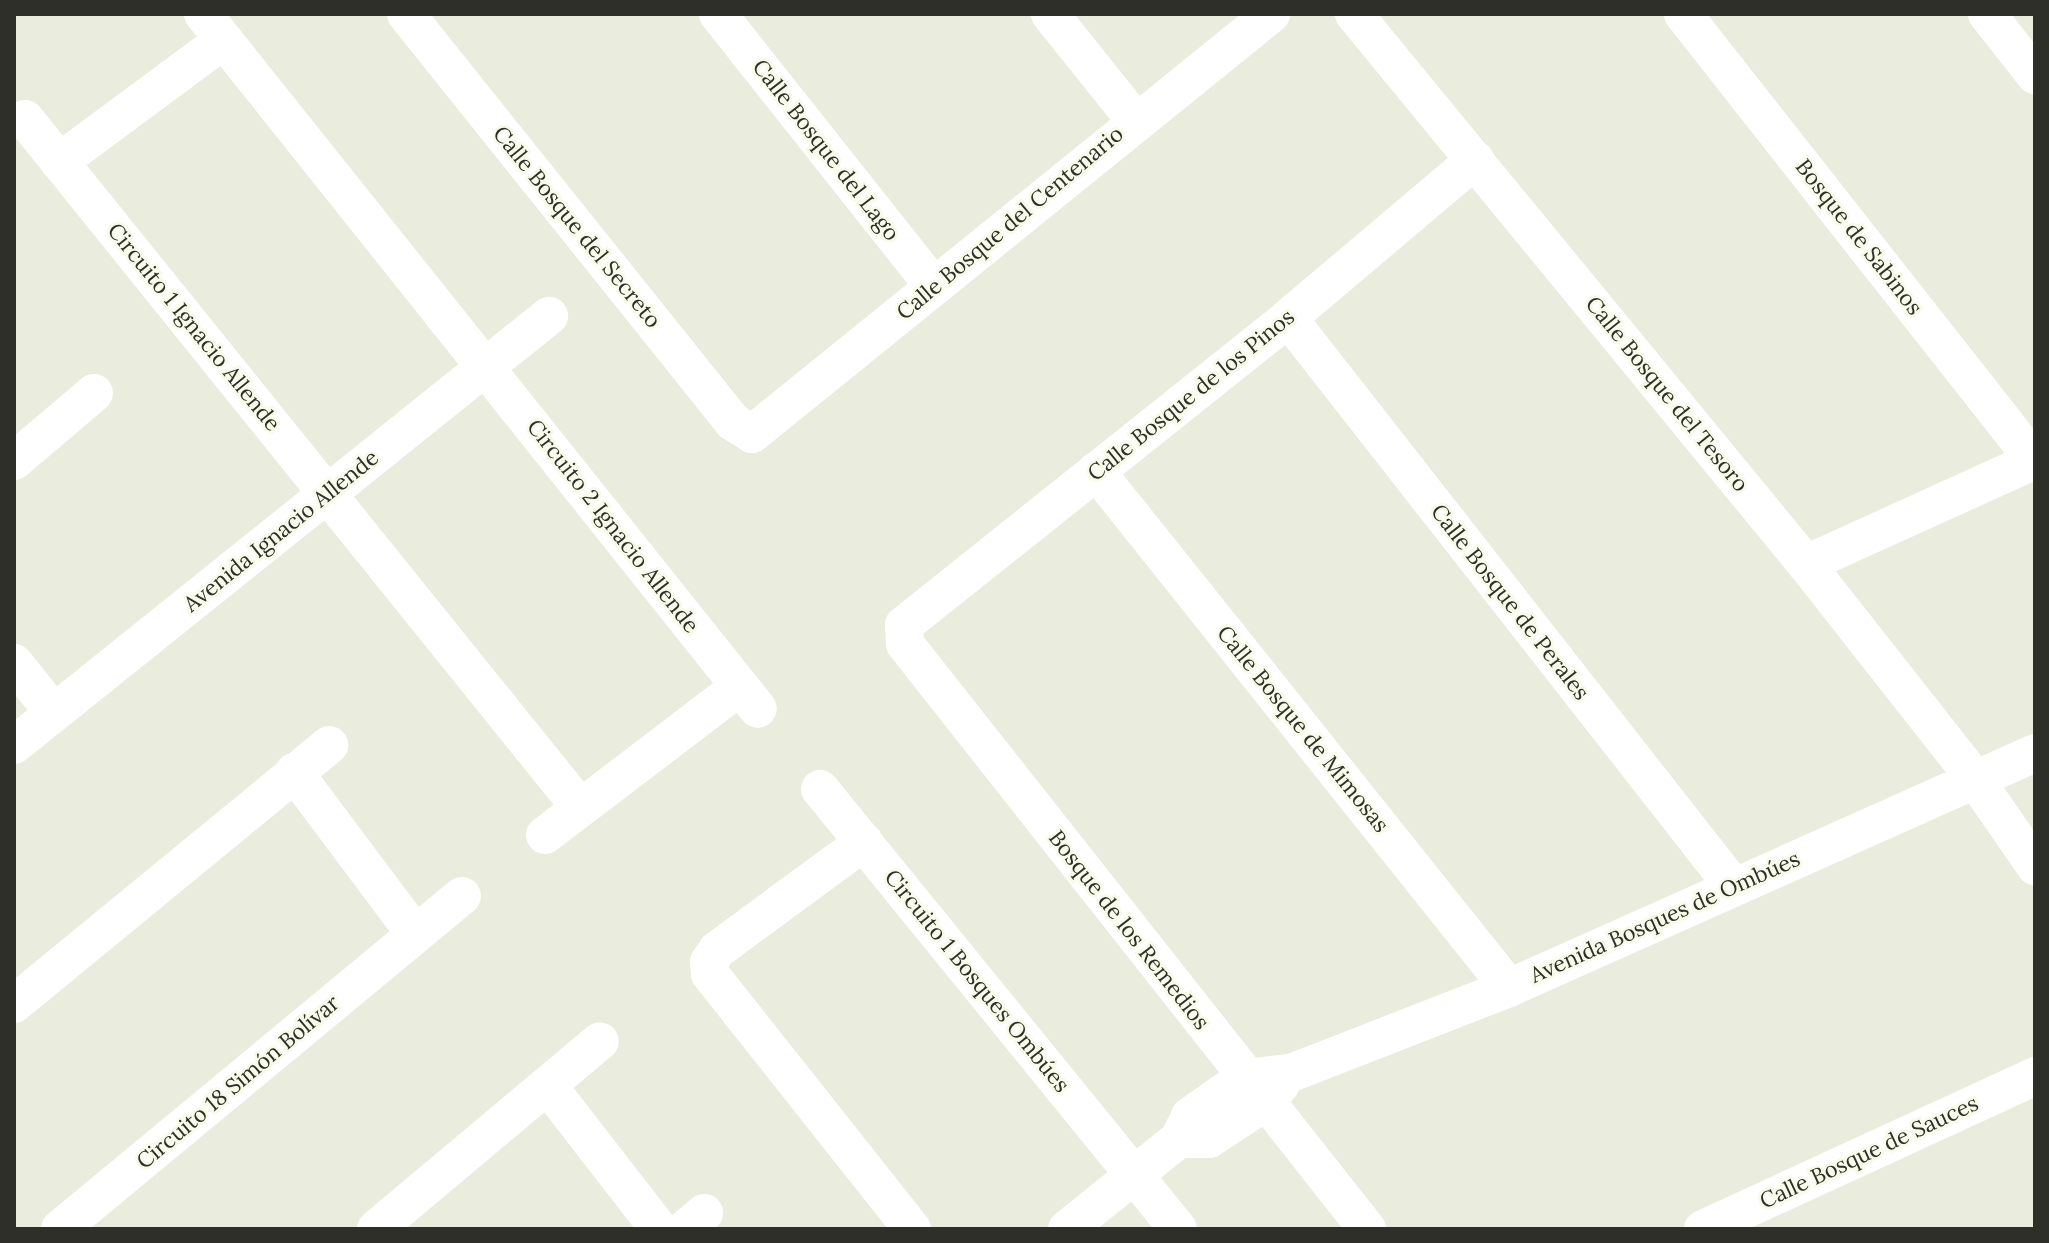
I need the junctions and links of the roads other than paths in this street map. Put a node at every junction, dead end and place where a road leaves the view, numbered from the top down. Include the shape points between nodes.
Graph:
1 (406, 14) edge
2 (718, 14) edge
3 (1050, 14) edge
4 (1271, 14) edge
5 (1354, 14) edge
6 (1683, 14) edge
7 (1987, 14) edge
8 (213, 27) edge
9 (2035, 75) edge
10 (25, 119) dead end
11 (1134, 119) junction
12 (1475, 160) junction
13 (59, 162) junction
14 (934, 287) junction
15 (549, 316) dead end
16 (1288, 318) junction
17 (486, 366) junction
18 (94, 393) dead end
19 (752, 434) joint
20 (2035, 460) edge
21 (14, 461) edge
22 (1096, 471) junction
23 (329, 492) junction
24 (1806, 564) junction
25 (904, 625) joint
26 (14, 663) edge
27 (54, 713) junction
28 (14, 745) edge
29 (329, 745) dead end
30 (2035, 753) edge
31 (294, 772) junction
32 (1975, 779) junction
33 (820, 789) dead end
34 (579, 806) junction
35 (545, 835) dead end
36 (864, 842) junction
37 (2035, 866) edge
38 (1733, 886) junction
39 (462, 896) dead end
40 (415, 934) junction
41 (1509, 988) junction
42 (14, 1004) edge
43 (600, 1041) dead end
44 (2035, 1076) edge
45 (548, 1086) junction
46 (1254, 1091) junction
47 (1134, 1175) junction
48 (60, 1229) edge
49 (376, 1229) edge
50 (659, 1229) edge
51 (912, 1229) edge
52 (1067, 1229) edge
53 (1178, 1229) edge
54 (1367, 1229) edge
55 (1703, 1229) edge

1 - 19 street, Calle Bosque del Secreto via 733,422
2 - 14 street, Calle Bosque del Lago
3 - 11 street
4 - 11 street, Calle Bosque del Centenario
5 - 12 street, Calle Bosque del Tesoro
6 - 20 street, Bosque de Sabinos
7 - 9 street
8 - 13 street
8 - 17 street
10 - 13 street, Circuito 1 Ignacio Allende
11 - 14 street, Calle Bosque del Centenario
12 - 16 street, Calle Bosque de los Pinos
12 - 24 street, Calle Bosque del Tesoro
13 - 23 street, Circuito 1 Ignacio Allende
14 - 19 street, Calle Bosque del Centenario
15 - 17 street, Avenida Ignacio Allende
16 - 22 street, Calle Bosque de los Pinos
16 - 38 street, Calle Bosque de Perales
17 - 23 street, Avenida Ignacio Allende
17 - 34 street, Circuito 2 Ignacio Allende via 749,698
18 - 21 street
20 - 24 street
22 - 25 street, Calle Bosque de los Pinos
22 - 41 street, Calle Bosque de Mimosas
23 - 27 street, Avenida Ignacio Allende
23 - 34 street
24 - 32 street, Calle Bosque del Tesoro
25 - 46 street, Bosque de los Remedios via 905,644
26 - 27 street
27 - 28 street, Avenida Ignacio Allende
29 - 31 street
30 - 32 street, Avenida Bosques de Ombúes
31 - 40 street
31 - 42 street
32 - 37 street, Calle Bosque del Tesoro
32 - 38 street, Avenida Bosques de Ombúes
33 - 36 street, Circuito 1 Bosques Ombúes
34 - 35 street, Circuito 2 Ignacio Allende
36 - 47 street, Circuito 1 Bosques Ombúes
36 - 51 street via 717,950 709,962 710,974
38 - 41 street, Avenida Bosques de Ombúes
39 - 40 street, Circuito 18 Simón Bolívar
40 - 48 street, Circuito 18 Simón Bolívar
41 - 46 street, Avenida Bosques de Ombúes
43 - 45 street
44 - 55 street, Calle Bosque de Sauces
45 - 49 street
45 - 50 street
46 - 47 street, Avenida Bosques de Ombúes via 1190,1116 1179,1139
46 - 54 street, Bosque de los Remedios
47 - 52 street, Avenida Bosques de Ombúes
47 - 53 street, Circuito 1 Bosques Ombúes

